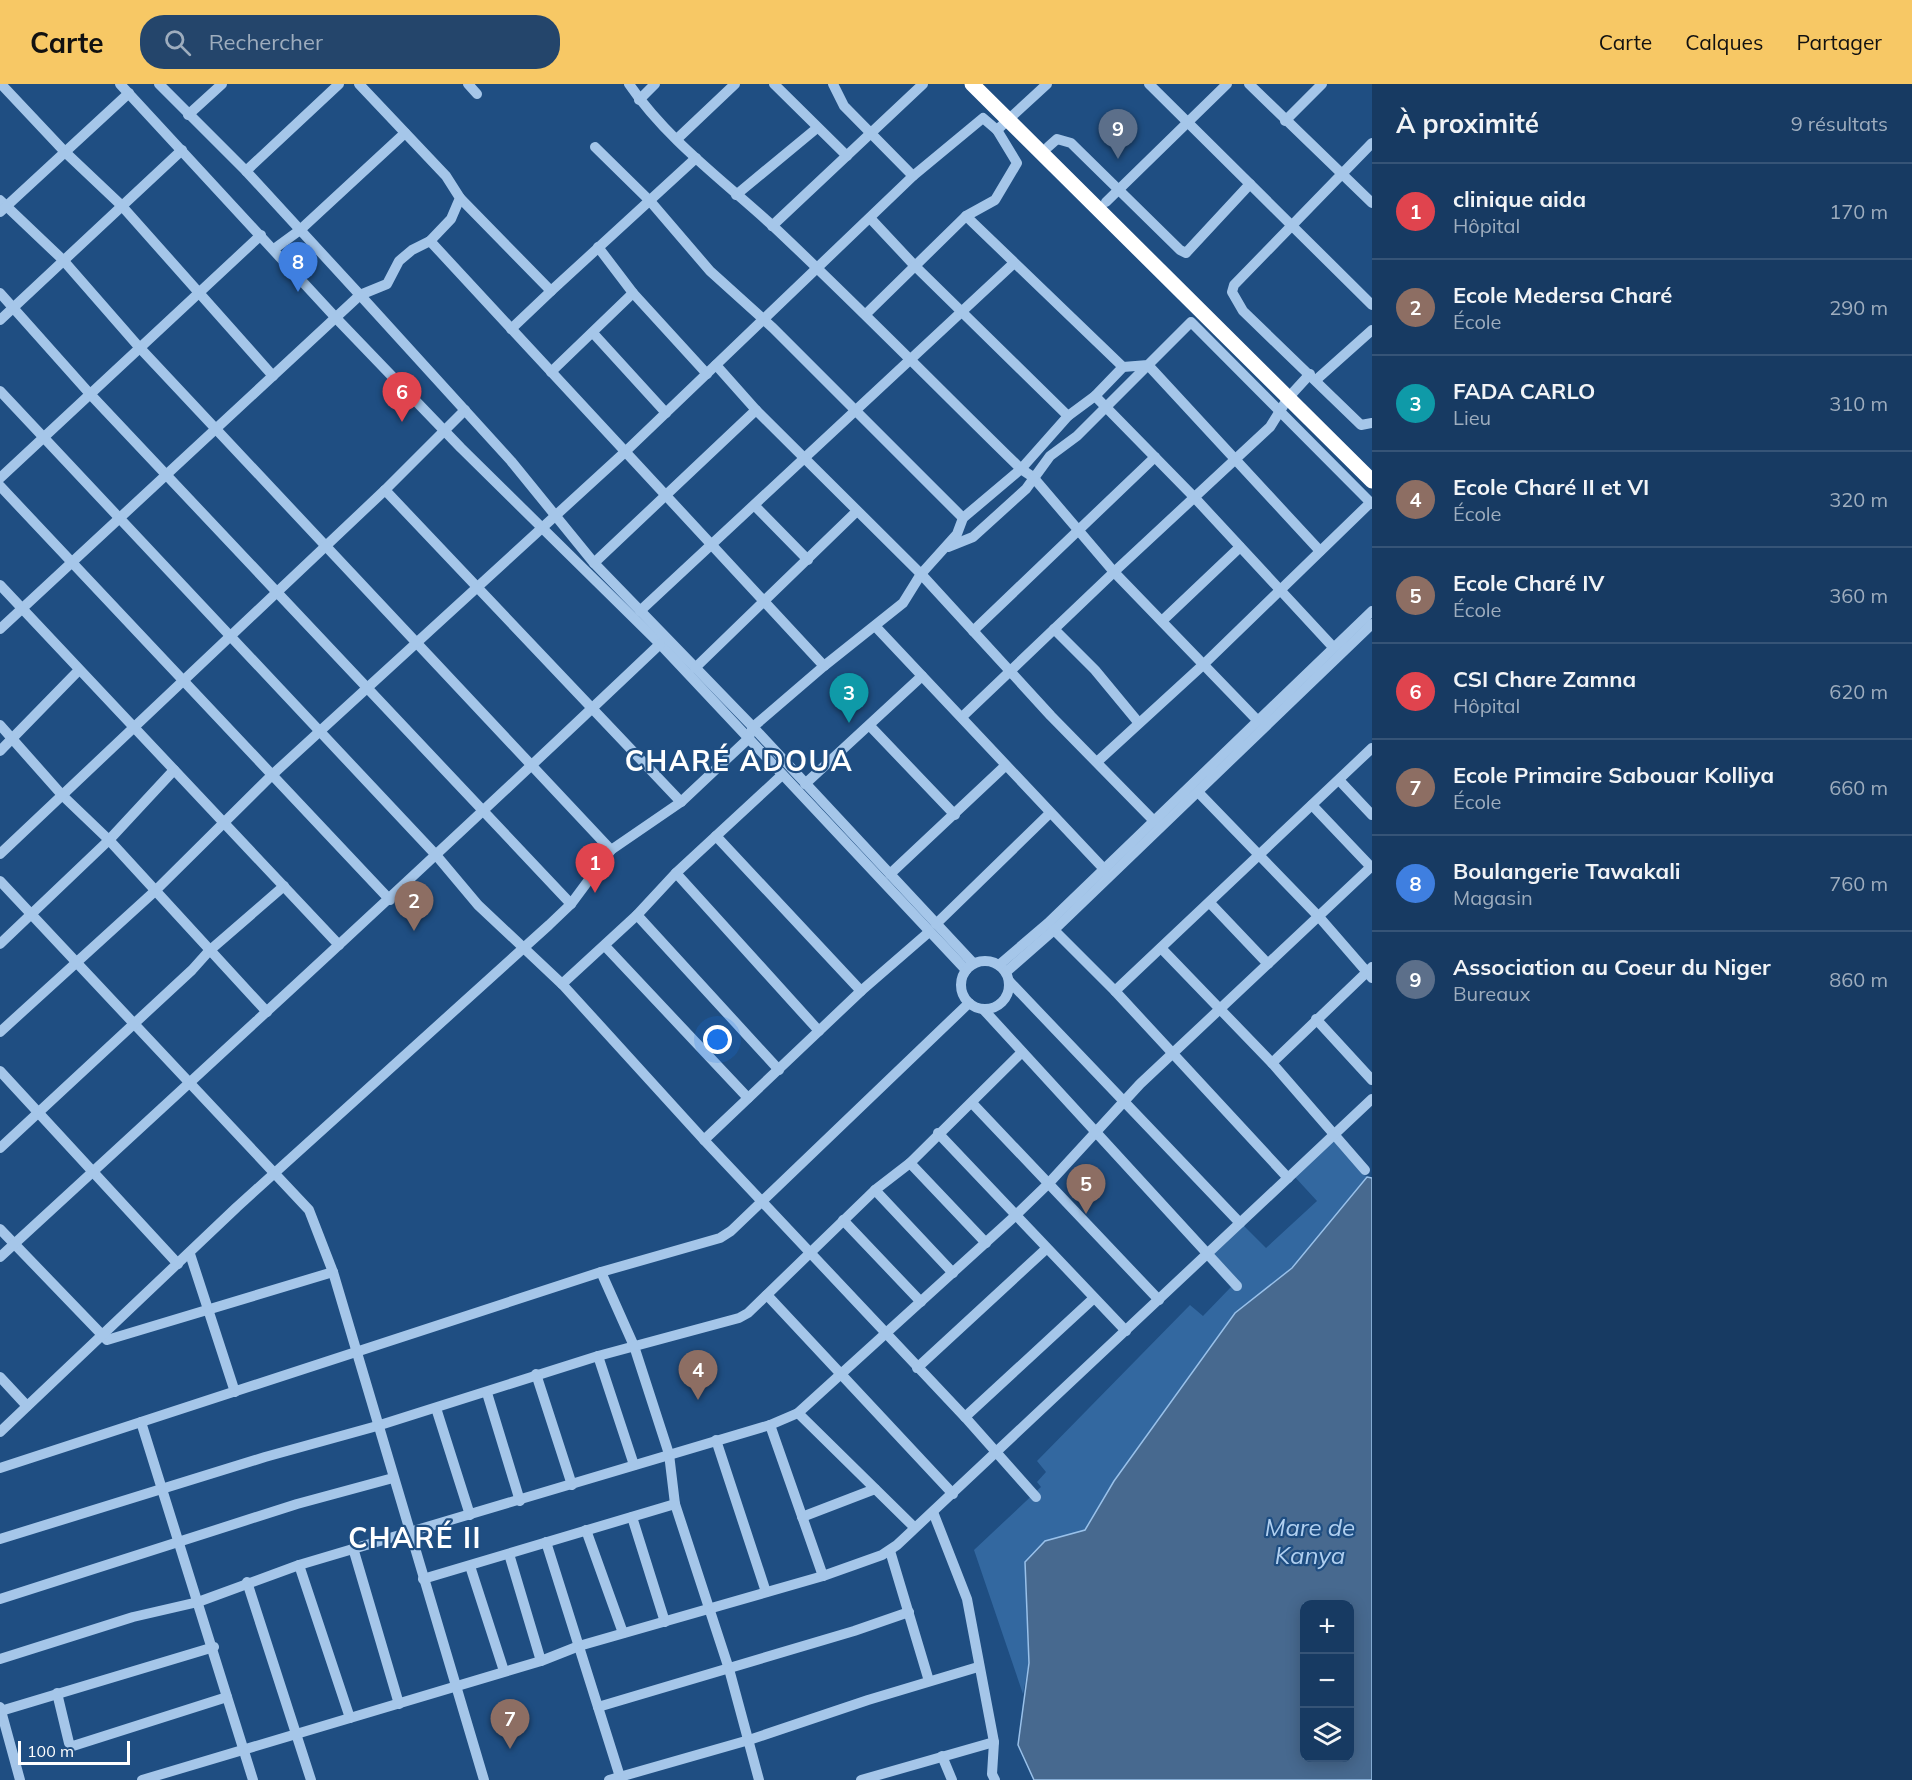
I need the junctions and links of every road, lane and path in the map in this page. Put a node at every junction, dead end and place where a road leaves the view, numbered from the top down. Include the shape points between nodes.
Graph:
1 (1, 84) edge
2 (120, 84) edge
3 (159, 84) edge
4 (222, 84) edge
5 (339, 84) edge
6 (359, 84) edge
7 (468, 84) edge
8 (628, 84) edge
9 (655, 84) edge
10 (735, 84) edge
11 (774, 84) edge
12 (832, 84) edge
13 (923, 84) edge
14 (972, 84) edge
15 (985, 84) edge
16 (1047, 84) edge
17 (1149, 84) edge
18 (1227, 84) edge
19 (1249, 84) edge
20 (1322, 84) edge
21 (129, 93) junction
22 (477, 94) dead end
23 (639, 100) junction
24 (188, 115) junction
25 (1285, 121) junction
26 (1007, 122) junction
27 (1188, 122) junction
28 (817, 128) junction
29 (405, 133) junction
30 (872, 134) junction
31 (677, 139) junction
32 (1372, 143) edge
33 (595, 147) dead end
34 (1048, 147) junction
35 (182, 150) junction
36 (65, 152) junction
37 (847, 156) junction
38 (696, 158) junction
39 (246, 171) junction
40 (1341, 174) junction
41 (913, 176) junction
42 (1250, 184) junction
43 (1119, 189) junction
44 (736, 195) junction
45 (460, 198) junction
46 (650, 201) junction
47 (1106, 202) junction
48 (1372, 203) edge
49 (121, 205) junction
50 (2, 206) edge
51 (966, 216) junction
52 (870, 218) junction
53 (1292, 225) junction
54 (772, 226) junction
55 (300, 230) junction
56 (261, 235) junction
57 (430, 241) junction
58 (598, 248) junction
59 (274, 249) junction
60 (63, 260) junction
61 (1014, 263) junction
62 (914, 265) junction
63 (817, 268) junction
64 (551, 291) junction
65 (0, 293) edge
66 (198, 293) junction
67 (633, 294) junction
68 (360, 295) junction
69 (1372, 305) edge
70 (14, 307) junction
71 (964, 312) junction
72 (866, 314) junction
73 (336, 318) junction
74 (0, 320) edge
75 (762, 321) junction
76 (511, 328) junction
77 (1372, 330) edge
78 (593, 333) junction
79 (139, 347) junction
80 (909, 360) junction
81 (717, 365) junction
82 (1148, 365) junction
83 (1123, 367) junction
84 (551, 372) junction
85 (707, 374) junction
86 (273, 376) junction
87 (1313, 377) junction
88 (0, 391) edge
89 (90, 394) junction
90 (1291, 394) junction
91 (1095, 396) junction
92 (1106, 407) junction
93 (465, 410) junction
94 (756, 410) junction
95 (856, 410) junction
96 (666, 413) junction
97 (1281, 414) junction
98 (1068, 416) junction
99 (1372, 423) edge
100 (216, 429) junction
101 (445, 430) junction
102 (42, 439) junction
103 (626, 452) junction
104 (805, 457) junction
105 (1155, 457) junction
106 (1234, 459) junction
107 (1372, 468) edge
108 (1020, 469) junction
109 (166, 475) junction
110 (1033, 477) junction
111 (0, 478) edge
112 (1372, 481) edge
113 (0, 486) edge
114 (385, 490) junction
115 (667, 495) junction
116 (1194, 497) junction
117 (1371, 503) edge
118 (755, 506) junction
119 (857, 511) junction
120 (556, 516) junction
121 (963, 518) junction
122 (118, 520) junction
123 (543, 526) junction
124 (1079, 531) junction
125 (326, 545) junction
126 (712, 545) junction
127 (1240, 547) junction
128 (946, 548) junction
129 (1320, 551) junction
130 (808, 560) junction
131 (73, 561) junction
132 (594, 563) junction
133 (1114, 572) junction
134 (921, 574) junction
135 (0, 585) edge
136 (476, 586) junction
137 (278, 590) junction
138 (1279, 590) junction
139 (764, 602) junction
140 (22, 609) junction
141 (640, 611) junction
142 (1372, 611) edge
143 (1162, 621) junction
144 (1372, 624) edge
145 (875, 626) junction
146 (0, 629) edge
147 (1054, 629) junction
148 (973, 630) junction
149 (229, 636) junction
150 (417, 642) junction
151 (660, 644) junction
152 (1333, 647) junction
153 (1204, 663) junction
154 (824, 666) junction
155 (694, 668) junction
156 (79, 670) junction
157 (1010, 670) junction
158 (922, 676) junction
159 (183, 679) junction
160 (367, 689) junction
161 (591, 709) junction
162 (962, 717) junction
163 (1258, 721) junction
164 (1138, 722) junction
165 (0, 724) edge
166 (870, 726) junction
167 (133, 727) junction
168 (753, 727) junction
169 (320, 733) junction
170 (14, 739) junction
171 (748, 739) junction
172 (1372, 748) edge
173 (0, 751) edge
174 (1097, 762) junction
175 (531, 764) junction
176 (1005, 766) junction
177 (174, 770) junction
178 (272, 775) junction
179 (782, 775) junction
180 (1339, 780) junction
181 (804, 784) junction
182 (1198, 792) junction
183 (62, 795) junction
184 (681, 802) junction
185 (1312, 805) junction
186 (484, 811) junction
187 (1050, 813) junction
188 (955, 815) junction
189 (1372, 815) edge
190 (1154, 821) junction
191 (223, 823) junction
192 (716, 836) junction
193 (109, 840) junction
194 (611, 850) junction
195 (0, 854) edge
196 (436, 855) junction
197 (1260, 855) junction
198 (1372, 867) edge
199 (1104, 869) junction
200 (676, 873) junction
201 (890, 874) junction
202 (0, 881) edge
203 (284, 886) junction
204 (155, 891) junction
205 (390, 900) junction
206 (1210, 903) junction
207 (571, 904) junction
208 (33, 915) junction
209 (637, 915) junction
210 (1320, 918) junction
211 (933, 928) junction
212 (1054, 930) junction
213 (0, 944) edge
214 (339, 945) junction
215 (605, 946) junction
216 (524, 947) junction
217 (1161, 948) junction
218 (209, 951) junction
219 (76, 962) junction
220 (1268, 964) junction
221 (970, 967) junction
222 (1370, 972) edge
223 (1005, 973) junction
224 (562, 984) junction
225 (861, 991) junction
226 (1115, 991) junction
227 (969, 1003) junction
228 (1220, 1008) junction
229 (983, 1009) junction
230 (267, 1012) junction
231 (1316, 1019) junction
232 (134, 1025) junction
233 (819, 1031) junction
234 (0, 1032) edge
235 (1022, 1052) junction
236 (1172, 1054) junction
237 (1272, 1063) junction
238 (779, 1070) junction
239 (0, 1071) edge
240 (1372, 1080) edge
241 (187, 1083) junction
242 (748, 1098) junction
243 (1372, 1099) edge
244 (1124, 1101) junction
245 (972, 1103) junction
246 (40, 1113) junction
247 (938, 1133) junction
248 (1096, 1133) junction
249 (1333, 1136) junction
250 (704, 1140) junction
251 (0, 1148) edge
252 (910, 1163) junction
253 (1365, 1170) dead end
254 (92, 1171) junction
255 (273, 1174) junction
256 (1288, 1178) junction
257 (1049, 1183) junction
258 (875, 1190) junction
259 (763, 1200) junction
260 (1015, 1216) junction
261 (843, 1220) junction
262 (1240, 1223) junction
263 (0, 1229) edge
264 (986, 1243) junction
265 (14, 1244) junction
266 (1046, 1249) junction
267 (810, 1251) junction
268 (190, 1254) junction
269 (1208, 1254) junction
270 (0, 1257) edge
271 (178, 1264) junction
272 (333, 1272) junction
273 (601, 1272) junction
274 (953, 1273) junction
275 (1237, 1286) dead end
276 (767, 1295) junction
277 (1094, 1298) junction
278 (1159, 1299) junction
279 (921, 1302) junction
280 (210, 1311) junction
281 (1126, 1331) junction
282 (886, 1335) junction
283 (101, 1337) junction
284 (634, 1346) junction
285 (355, 1352) junction
286 (598, 1356) junction
287 (917, 1368) junction
288 (536, 1374) junction
289 (843, 1374) junction
290 (0, 1377) edge
291 (235, 1392) junction
292 (487, 1393) junction
293 (27, 1406) junction
294 (436, 1408) junction
295 (798, 1413) junction
296 (965, 1417) junction
297 (141, 1422) junction
298 (770, 1425) junction
299 (377, 1426) junction
300 (0, 1432) edge
301 (716, 1440) junction
302 (997, 1452) junction
303 (669, 1454) junction
304 (634, 1465) junction
305 (0, 1468) edge
306 (393, 1478) junction
307 (572, 1485) junction
308 (162, 1489) junction
309 (875, 1489) junction
310 (953, 1494) junction
311 (1036, 1497) dead end
312 (520, 1501) junction
313 (675, 1504) junction
314 (933, 1512) junction
315 (470, 1515) junction
316 (632, 1517) junction
317 (802, 1517) junction
318 (914, 1527) junction
319 (586, 1530) junction
320 (409, 1531) junction
321 (0, 1539) edge
322 (178, 1541) junction
323 (546, 1542) junction
324 (353, 1548) junction
325 (890, 1551) junction
326 (509, 1554) junction
327 (299, 1565) junction
328 (470, 1566) junction
329 (823, 1576) junction
330 (423, 1579) junction
331 (248, 1582) junction
332 (766, 1592) junction
333 (0, 1599) edge
334 (198, 1602) junction
335 (709, 1609) junction
336 (909, 1612) junction
337 (665, 1622) junction
338 (622, 1633) junction
339 (579, 1646) junction
340 (214, 1647) junction
341 (0, 1659) edge
342 (541, 1661) junction
343 (978, 1667) junction
344 (729, 1669) junction
345 (504, 1671) junction
346 (929, 1681) junction
347 (455, 1685) junction
348 (57, 1693) junction
349 (227, 1697) junction
350 (399, 1704) junction
351 (598, 1707) junction
352 (1, 1709) edge
353 (350, 1718) junction
354 (297, 1733) junction
355 (749, 1740) junction
356 (994, 1742) junction
357 (244, 1750) junction
358 (942, 1756) junction
359 (887, 1776) edge
360 (620, 1778) edge
361 (21, 1780) edge
362 (142, 1780) edge
363 (254, 1780) edge
364 (311, 1780) edge
365 (484, 1780) edge
366 (609, 1780) edge
367 (759, 1780) edge
368 (861, 1780) edge
369 (952, 1780) edge
370 (995, 1780) edge

1 - 36 street
2 - 21 street
3 - 24 street
4 - 24 street
5 - 39 street
6 - 29 street
7 - 22 street
8 - 23 street
9 - 23 street
10 - 31 street
11 - 28 street
12 - 30 street via 844,106
13 - 30 street
14 - 26 highway
15 - 26 highway
16 - 26 street
17 - 27 street
18 - 27 street
19 - 25 street
20 - 25 street
21 - 35 street
21 - 36 street
23 - 31 street
24 - 39 street
25 - 40 street
26 - 34 highway
26 - 41 street via 983,118
26 - 51 street via 1017,163 1014,171 995,200
26 - 90 highway
27 - 42 street
27 - 43 street
28 - 37 street
28 - 44 street
29 - 45 street via 446,176
29 - 55 street
30 - 37 street
30 - 41 street
31 - 38 street
32 - 40 street
33 - 46 street
34 - 43 street via 1057,139 1071,143
34 - 47 highway
35 - 49 street
35 - 56 street
36 - 49 street
36 - 50 street
37 - 54 street
38 - 44 street
38 - 46 street
39 - 55 street
40 - 48 street
40 - 53 street
41 - 52 street
42 - 43 street via 1186,253
42 - 53 street
43 - 47 street
44 - 54 street
45 - 57 street via 451,219
45 - 64 street
46 - 58 street
46 - 75 street via 710,271
47 - 90 highway
49 - 60 street
49 - 66 street
50 - 60 street
51 - 61 street
51 - 62 street
52 - 62 street
52 - 63 street
53 - 69 street
53 - 87 street via 1233,285 1232,292 1243,311
54 - 63 street
55 - 59 street
55 - 68 street
56 - 59 street
56 - 66 street
57 - 68 street via 399,261 387,284
57 - 76 street
58 - 64 street
58 - 67 street
59 - 73 street
60 - 70 street
60 - 79 street
61 - 71 street
61 - 83 street
62 - 71 street
62 - 72 street
63 - 72 street
63 - 75 street
64 - 76 street
65 - 70 street
66 - 79 street
66 - 86 street
67 - 78 street
67 - 85 street
68 - 73 street
68 - 93 street
70 - 74 street
70 - 89 street
71 - 80 street
71 - 98 street
72 - 80 street
73 - 86 street
73 - 101 street
75 - 81 street
75 - 95 street
76 - 84 street
77 - 87 street
78 - 84 street
78 - 96 street
79 - 89 street
79 - 100 street
80 - 95 street
80 - 108 street
81 - 85 street
81 - 94 street
82 - 83 street
82 - 92 street
82 - 97 street via 1191,322
82 - 106 street
83 - 91 street
84 - 103 street
85 - 96 street
86 - 100 street
87 - 90 street
87 - 99 street via 1361,425
88 - 102 street
89 - 102 street
89 - 109 street
90 - 97 street
90 - 107 highway
90 - 112 highway
91 - 92 street
91 - 98 street
92 - 105 street
92 - 110 street via 1050,456
93 - 101 street
93 - 120 street
94 - 104 street
94 - 115 street
95 - 104 street
95 - 121 street
96 - 103 street
97 - 106 street
97 - 117 street
98 - 108 street
100 - 109 street
100 - 125 street
101 - 114 street
101 - 123 street
102 - 111 street
102 - 122 street
103 - 115 street
103 - 120 street
104 - 118 street
104 - 119 street
105 - 116 street
105 - 124 street
106 - 116 street
106 - 129 street
108 - 110 street
108 - 121 street
109 - 122 street
109 - 137 street
110 - 124 street
110 - 128 street via 1026,489 973,537
113 - 131 street
114 - 125 street
114 - 136 street
115 - 126 street
115 - 132 street
116 - 127 street
116 - 133 street
117 - 129 street
118 - 126 street
118 - 130 street
119 - 130 street
119 - 134 street
120 - 123 street
120 - 132 street
121 - 128 street
122 - 131 street
122 - 149 street
123 - 136 street
123 - 151 street
124 - 133 street
124 - 148 street
125 - 137 street
125 - 150 street
126 - 139 street
126 - 141 street
127 - 138 street
127 - 143 street
128 - 134 street
129 - 138 street
130 - 139 street
131 - 140 street
131 - 159 street
132 - 141 street
133 - 143 street
133 - 147 street
134 - 145 street via 903,603
134 - 148 street
135 - 140 street
136 - 150 street
136 - 161 street
137 - 149 street
137 - 160 street
138 - 152 street
138 - 153 street
139 - 154 street
139 - 155 street
140 - 146 street
140 - 156 street
141 - 155 street
142 - 152 street
143 - 153 street
144 - 182 street
145 - 154 street
145 - 158 street
147 - 157 street
147 - 164 street
148 - 157 street
149 - 159 street
149 - 169 street
150 - 160 street
150 - 175 street
151 - 161 street
151 - 171 street
152 - 163 street
153 - 163 street
153 - 164 street
154 - 168 street
155 - 168 street
156 - 167 street
156 - 170 street
157 - 162 street
157 - 174 street
158 - 162 street
158 - 166 street
159 - 167 street
159 - 178 street
160 - 169 street
160 - 186 street
161 - 175 street
161 - 184 street
162 - 176 street
163 - 190 street
164 - 174 street
165 - 170 street
166 - 181 street
166 - 188 street
167 - 177 street
167 - 183 street
168 - 171 street
168 - 181 street
169 - 178 street
169 - 196 street
170 - 173 street
170 - 183 street
171 - 179 street
171 - 184 street
172 - 180 street
174 - 190 street
175 - 186 street
175 - 194 street
176 - 187 street
176 - 188 street
177 - 191 street
177 - 193 street
178 - 191 street
178 - 205 street
179 - 192 street
179 - 211 street
180 - 185 street
180 - 189 street
181 - 201 street
182 - 197 street
182 - 212 street
183 - 193 street
183 - 195 street
184 - 194 street
185 - 197 street
185 - 198 street
186 - 196 street
186 - 207 street
187 - 199 street
187 - 211 street
188 - 201 street
190 - 199 street
191 - 203 street
191 - 204 street
192 - 200 street
192 - 225 street
193 - 204 street
193 - 208 street
194 - 207 street
196 - 205 street
196 - 216 street via 478,904
197 - 206 street
197 - 210 street
198 - 210 street
199 - 223 street
200 - 209 street
200 - 233 street
201 - 211 street
202 - 208 street
203 - 214 street
203 - 218 street
204 - 218 street
204 - 219 street
205 - 214 street
206 - 217 street
206 - 220 street
207 - 216 street
208 - 213 street
208 - 219 street
209 - 215 street
209 - 238 street
210 - 220 street
210 - 222 street
211 - 221 street
211 - 225 street
212 - 223 street
212 - 226 street
214 - 230 street
215 - 224 street
215 - 242 street
216 - 224 street
216 - 255 street
217 - 226 street
217 - 228 street
218 - 230 street
218 - 232 street
219 - 232 street
219 - 234 street
220 - 228 street
221 - 223 street via 986,960
221 - 227 street via 961,985
222 - 231 street
223 - 229 street via 1005,999 998,1006
223 - 244 street
224 - 250 street
225 - 233 street
226 - 236 street
227 - 229 street
227 - 259 street
228 - 236 street
228 - 237 street
229 - 235 street
230 - 241 street
231 - 237 street
231 - 240 street
232 - 241 street
232 - 246 street
233 - 238 street
235 - 245 street
235 - 248 street
236 - 244 street
236 - 256 street
237 - 249 street
238 - 242 street
239 - 246 street
241 - 254 street
241 - 255 street
242 - 250 street
243 - 249 street
244 - 248 street
244 - 262 street
245 - 247 street
245 - 257 street
246 - 251 street
246 - 254 street
247 - 252 street
247 - 260 street
248 - 257 street
248 - 269 street
249 - 253 street
249 - 256 street
250 - 259 street
252 - 258 street
252 - 264 street
254 - 265 street
254 - 271 street
255 - 268 street
255 - 272 street via 309,1209
256 - 262 street
257 - 260 street
257 - 278 street
258 - 261 street
258 - 274 street
259 - 267 street
259 - 273 street via 720,1238
260 - 264 street
260 - 266 street
261 - 267 street
261 - 279 street
262 - 269 street
263 - 265 street
264 - 274 street
265 - 270 street
265 - 283 street
266 - 277 street
266 - 287 street
267 - 276 street
267 - 282 street
268 - 271 street
268 - 280 street
269 - 275 street
269 - 278 street
271 - 283 street
272 - 280 street
272 - 285 street
273 - 284 street
273 - 285 street
274 - 279 street
276 - 284 street via 739,1318
276 - 289 street
277 - 281 street
277 - 296 street
278 - 281 street
279 - 282 street
280 - 283 street via 109,1340
280 - 291 street
281 - 302 street
282 - 287 street
282 - 289 street
283 - 293 street
284 - 286 street
284 - 303 street
285 - 291 street
285 - 299 street
286 - 288 street
286 - 304 street
287 - 296 street
288 - 292 street
288 - 307 street
289 - 295 street
289 - 310 street
290 - 293 street
291 - 297 street
292 - 294 street
292 - 312 street
293 - 300 street
294 - 299 street
294 - 315 street
295 - 298 street
295 - 309 street
296 - 302 street
297 - 305 street
297 - 308 street
298 - 301 street
298 - 317 street
299 - 306 street
299 - 308 street
301 - 303 street
301 - 332 street
302 - 310 street
302 - 311 street
303 - 304 street
303 - 313 street
304 - 307 street
306 - 320 street
306 - 322 street
307 - 312 street
308 - 321 street
308 - 322 street
309 - 317 street
309 - 318 street
310 - 314 street
312 - 315 street
313 - 316 street
313 - 335 street
314 - 318 street
314 - 343 street via 966,1596
315 - 320 street
316 - 319 street
316 - 337 street
317 - 329 street
318 - 325 street
319 - 323 street
319 - 338 street
320 - 324 street
320 - 330 street
322 - 333 street
322 - 334 street
323 - 326 street
323 - 339 street
324 - 327 street
324 - 350 street
325 - 329 street
325 - 336 street
326 - 328 street
326 - 342 street
327 - 331 street
327 - 353 street
328 - 330 street
328 - 345 street
329 - 332 street
330 - 347 street
331 - 334 street
331 - 354 street
332 - 335 street
334 - 340 street
334 - 341 street via 133,1617
335 - 337 street
335 - 344 street
336 - 344 street
336 - 346 street
337 - 338 street
338 - 339 street
339 - 342 street
339 - 351 street
340 - 348 street
340 - 349 street
342 - 345 street
343 - 346 street
343 - 356 street
344 - 351 street
344 - 355 street
345 - 347 street
346 - 355 street
347 - 350 street
347 - 365 street
348 - 349 street via 73,1746
348 - 352 street
349 - 357 street
350 - 353 street
351 - 360 street
352 - 361 street
353 - 354 street
354 - 357 street
354 - 364 street
355 - 360 street
355 - 367 street
356 - 358 street
356 - 370 street
357 - 362 street
357 - 363 street
358 - 359 street
358 - 369 street
359 - 368 street
360 - 366 street

